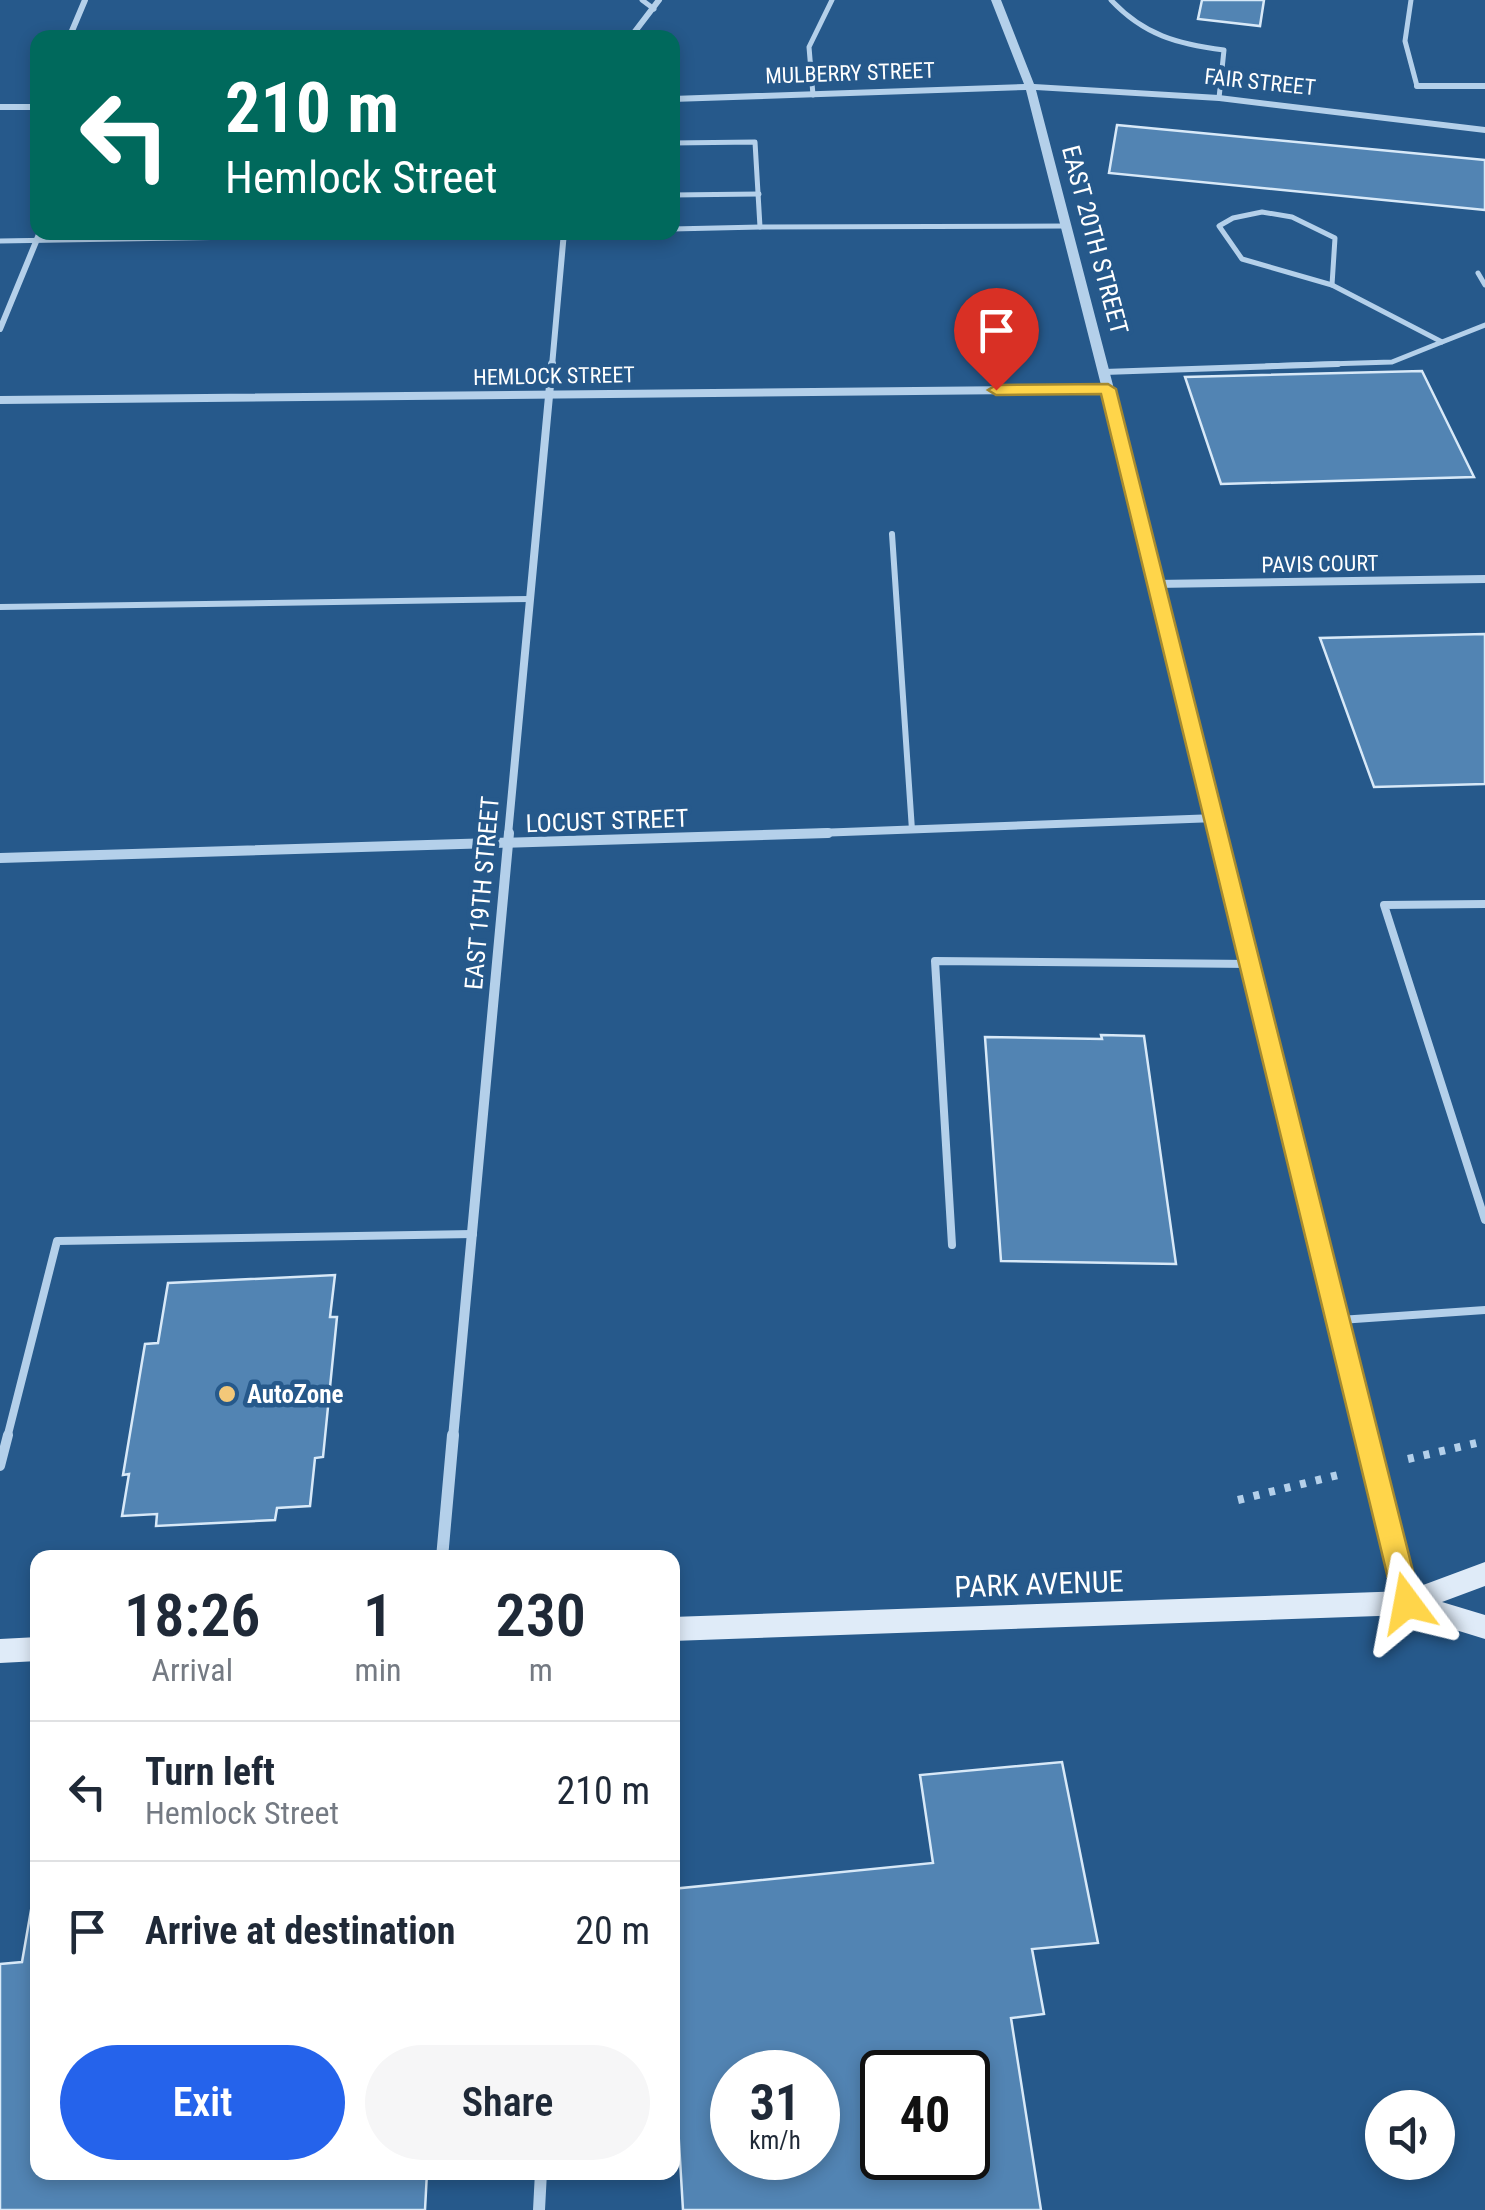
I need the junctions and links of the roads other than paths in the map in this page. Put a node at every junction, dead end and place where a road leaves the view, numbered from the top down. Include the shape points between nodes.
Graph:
1 (85, 0) edge
2 (642, 0) edge
3 (659, 0) edge
4 (832, 0) edge
5 (996, 0) edge
6 (1112, 0) edge
7 (1412, 0) edge
8 (654, 8) junction
9 (72, 30) edge
10 (636, 30) edge
11 (1417, 86) joint
12 (1485, 86) edge
13 (1030, 87) junction
14 (814, 94) junction
15 (1220, 98) junction
16 (680, 99) edge
17 (0, 107) edge
18 (30, 107) edge
19 (1485, 130) edge
20 (680, 143) edge
21 (759, 194) junction
22 (680, 195) edge
23 (1066, 226) junction
24 (760, 227) junction
25 (680, 229) edge
26 (30, 237) edge
27 (0, 240) edge
28 (37, 240) edge
29 (563, 240) edge
30 (1478, 273) dead end
31 (1332, 285) junction
32 (1485, 286) edge
33 (1485, 325) edge
34 (0, 329) edge
35 (1442, 342) junction
36 (1106, 380) junction
37 (547, 393) junction
38 (0, 400) edge
39 (892, 534) dead end
40 (1485, 579) edge
41 (1155, 584) junction
42 (530, 600) junction
43 (0, 607) edge
44 (1216, 818) junction
45 (912, 830) junction
46 (510, 845) junction
47 (0, 858) edge
48 (1485, 904) edge
49 (1252, 964) junction
50 (1485, 1220) edge
51 (473, 1234) junction
52 (952, 1245) dead end
53 (1485, 1310) edge
54 (1340, 1320) junction
55 (0, 1466) edge
56 (443, 1550) edge
57 (1485, 1574) edge
58 (1407, 1603) junction
59 (1485, 1627) edge
60 (680, 1629) edge
61 (30, 1650) edge
62 (0, 1651) edge
63 (541, 2180) edge
64 (540, 2210) edge

1 - 9 street
2 - 8 lane
3 - 8 street
4 - 14 lane via 809,47
5 - 13 street, EAST 20TH STREET
6 - 15 lane via 1145,33 1166,43 1224,50
7 - 11 lane via 1405,42
8 - 10 street
11 - 12 street
13 - 14 street, MULBERRY STREET
13 - 15 street, FAIR STREET
13 - 23 street, EAST 20TH STREET
14 - 16 street, MULBERRY STREET
15 - 19 street, FAIR STREET
17 - 18 street
20 - 21 lane via 755,142
21 - 22 lane
21 - 24 lane
23 - 24 lane
23 - 36 street, EAST 20TH STREET
24 - 25 lane
26 - 27 lane
28 - 34 street
29 - 37 street, EAST 19TH STREET
30 - 32 lane
31 - 31 lane via 1242,259 1219,226 1235,214 1267,211 1306,220 1334,238
31 - 35 lane
33 - 35 lane
35 - 36 lane via 1392,362
36 - 37 street, HEMLOCK STREET
36 - 41 street, EAST 20TH STREET
37 - 38 street, HEMLOCK STREET
37 - 42 street, EAST 19TH STREET
39 - 45 lane
40 - 41 street, PAVIS COURT
41 - 44 street, EAST 20TH STREET
42 - 43 lane
42 - 46 street, EAST 19TH STREET
44 - 45 street, LOCUST STREET
44 - 49 street, EAST 20TH STREET
45 - 46 street, LOCUST STREET
46 - 47 street, LOCUST STREET
46 - 51 street, EAST 19TH STREET
48 - 50 lane via 1384,905
49 - 52 lane via 935,961
49 - 54 street, EAST 20TH STREET
51 - 55 lane via 57,1242
51 - 56 street, EAST 19TH STREET
53 - 54 lane
54 - 58 street, EAST 20TH STREET
57 - 58 main road, PARK AVENUE
58 - 59 main road, PARK AVENUE
58 - 60 main road, PARK AVENUE
61 - 62 main road
63 - 64 street

